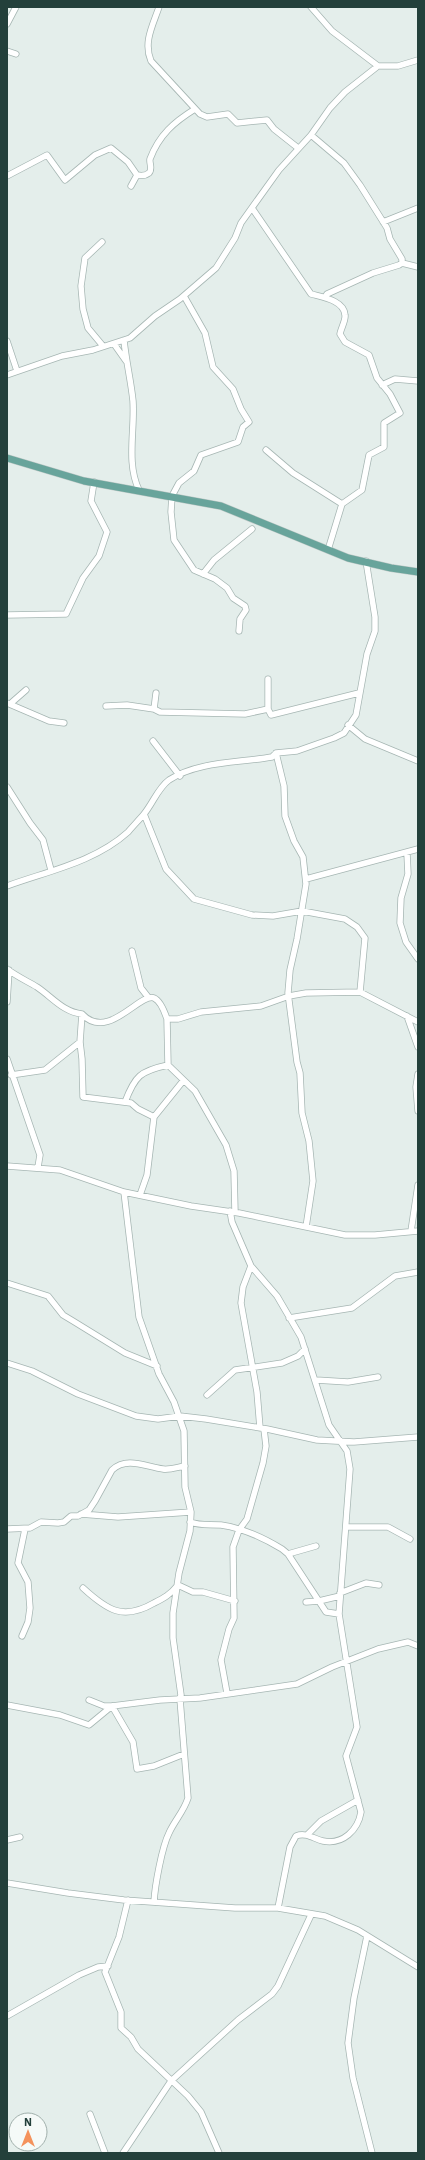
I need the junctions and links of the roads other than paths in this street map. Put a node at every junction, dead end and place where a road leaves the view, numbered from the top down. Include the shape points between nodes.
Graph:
1 (16, 7) edge
2 (159, 7) edge
3 (312, 7) edge
4 (7, 24) edge
5 (7, 50) edge
6 (16, 54) dead end
7 (418, 60) edge
8 (378, 66) junction
9 (195, 108) junction
10 (311, 135) junction
11 (298, 148) junction
12 (137, 175) junction
13 (7, 176) edge
14 (131, 186) dead end
15 (252, 208) junction
16 (418, 208) edge
17 (383, 222) junction
18 (102, 242) dead end
19 (402, 263) junction
20 (418, 267) edge
21 (184, 296) junction
22 (325, 297) junction
23 (124, 340) junction
24 (7, 341) edge
25 (114, 344) junction
26 (103, 346) junction
27 (126, 362) junction
28 (16, 371) junction
29 (7, 375) edge
30 (418, 381) edge
31 (382, 384) junction
32 (266, 450) dead end
33 (7, 458) edge
34 (94, 482) junction
35 (139, 490) junction
36 (172, 496) junction
37 (342, 504) junction
38 (252, 529) dead end
39 (328, 550) junction
40 (366, 561) junction
41 (418, 572) edge
42 (203, 574) junction
43 (7, 615) edge
44 (239, 631) dead end
45 (268, 679) dead end
46 (26, 690) dead end
47 (156, 693) dead end
48 (359, 693) junction
49 (9, 704) edge
50 (106, 706) dead end
51 (154, 709) junction
52 (268, 709) junction
53 (64, 723) dead end
54 (348, 725) junction
55 (153, 741) dead end
56 (276, 753) junction
57 (418, 761) edge
58 (180, 776) junction
59 (7, 787) edge
60 (144, 814) junction
61 (418, 849) edge
62 (407, 853) junction
63 (51, 870) junction
64 (307, 881) junction
65 (7, 886) edge
66 (302, 911) junction
67 (132, 951) dead end
68 (418, 958) edge
69 (8, 970) edge
70 (360, 992) junction
71 (289, 996) junction
72 (148, 998) junction
73 (7, 1002) edge
74 (82, 1014) junction
75 (407, 1016) junction
76 (168, 1019) junction
77 (417, 1020) edge
78 (412, 1030) junction
79 (80, 1042) junction
80 (418, 1047) edge
81 (7, 1059) edge
82 (168, 1065) junction
83 (418, 1074) edge
84 (11, 1075) junction
85 (184, 1081) junction
86 (125, 1102) junction
87 (418, 1111) edge
88 (154, 1117) junction
89 (7, 1166) edge
90 (38, 1167) junction
91 (418, 1185) edge
92 (124, 1192) junction
93 (140, 1195) junction
94 (233, 1212) junction
95 (306, 1227) junction
96 (418, 1231) edge
97 (411, 1232) junction
98 (251, 1266) junction
99 (418, 1272) edge
100 (7, 1284) edge
101 (290, 1318) junction
102 (305, 1349) junction
103 (7, 1363) edge
104 (157, 1366) junction
105 (251, 1368) junction
106 (378, 1377) dead end
107 (316, 1380) junction
108 (207, 1395) dead end
109 (180, 1416) junction
110 (262, 1428) junction
111 (418, 1436) edge
112 (339, 1440) junction
113 (185, 1466) junction
114 (89, 1512) junction
115 (191, 1512) junction
116 (190, 1522) junction
117 (346, 1527) junction
118 (7, 1529) edge
119 (24, 1529) junction
120 (239, 1530) junction
121 (410, 1538) dead end
122 (316, 1546) dead end
123 (288, 1554) junction
124 (178, 1585) junction
125 (378, 1586) dead end
126 (83, 1588) dead end
127 (340, 1594) junction
128 (235, 1601) junction
129 (319, 1601) junction
130 (306, 1602) dead end
131 (339, 1614) junction
132 (22, 1636) dead end
133 (418, 1646) edge
134 (346, 1662) junction
135 (227, 1693) junction
136 (180, 1699) junction
137 (89, 1700) dead end
138 (7, 1705) edge
139 (112, 1706) junction
140 (184, 1754) junction
141 (358, 1800) junction
142 (307, 1835) junction
143 (20, 1838) dead end
144 (7, 1840) edge
145 (8, 1883) edge
146 (128, 1900) junction
147 (154, 1902) junction
148 (278, 1908) junction
149 (311, 1915) junction
150 (367, 1936) junction
151 (108, 1966) junction
152 (418, 1967) edge
153 (7, 2016) edge
154 (171, 2081) junction
155 (90, 2114) dead end
156 (105, 2153) edge
157 (123, 2153) edge
158 (219, 2153) edge
159 (372, 2153) edge

1 - 4 street
2 - 9 street via 148,38 147,52 151,61
3 - 8 street via 332,31
5 - 6 street
7 - 8 street via 398,66
8 - 10 street via 340,97
9 - 11 street via 204,117 228,114 237,123 267,120
9 - 12 street via 166,130 149,161 149,173 144,176
10 - 11 street
10 - 17 street via 344,163
11 - 15 street
12 - 13 street via 128,162 111,148 95,155 65,180 47,155
12 - 14 street
15 - 21 street via 216,268
15 - 22 street via 310,294
16 - 17 street
17 - 19 street
18 - 26 street via 85,258 81,286 88,328
19 - 20 street
19 - 22 street via 350,283
21 - 23 street via 155,316 137,333
21 - 36 street via 205,333 213,367 233,389 249,422 243,427 238,442 201,455 194,472 179,483
22 - 31 street via 344,310 346,316 340,334 346,342 369,355 377,378
23 - 25 street
23 - 27 street
24 - 28 street
25 - 26 street
25 - 27 street
26 - 28 street
27 - 35 street via 134,412 131,459
28 - 29 street
30 - 31 street via 396,379
31 - 37 street via 400,413 384,423 384,447 369,455 362,490
32 - 37 street via 293,473
33 - 34 main road via 61,475
34 - 35 main road
34 - 43 street via 91,501 107,532 98,556 83,578 66,614
35 - 36 main road
36 - 39 main road via 240,512
36 - 42 street via 170,512 174,540 194,570
37 - 39 street
38 - 42 street via 214,560
39 - 40 main road via 348,558
40 - 41 main road
40 - 48 street via 375,631
42 - 44 street via 226,588 233,598 245,606
45 - 52 street
46 - 49 street
47 - 51 street
48 - 52 street via 277,714 271,715
48 - 54 street via 356,715
49 - 53 street via 49,721
50 - 51 street via 127,705
51 - 52 street via 160,712 245,714
54 - 56 street via 344,733 334,738 296,752
54 - 57 street via 365,739
55 - 58 street
56 - 58 street via 272,756 217,764
56 - 64 street via 284,786 285,816 303,857
58 - 60 street via 161,788
59 - 63 street via 43,840
60 - 63 street via 110,847
60 - 66 street via 166,869 194,898 252,915 273,916
61 - 62 street
62 - 64 street
62 - 68 street via 408,874 401,898 400,923 406,942
63 - 65 street
64 - 66 street
66 - 70 street via 346,919 361,932 365,938
66 - 71 street via 290,970
67 - 72 street via 141,988
69 - 73 street
69 - 74 street via 39,988 59,1005
70 - 71 street via 306,993
70 - 75 street
71 - 76 street via 261,1006 201,1012 178,1019
71 - 95 street via 300,1073 302,1113 312,1163 313,1181
72 - 74 street via 123,1015 110,1020 86,1019
72 - 76 street via 154,998 158,1002
74 - 79 street
75 - 77 street
75 - 78 street
76 - 82 street
77 - 78 street
78 - 80 street
79 - 84 street via 45,1070
79 - 86 street via 83,1097
81 - 84 street
82 - 85 street
82 - 86 street via 149,1069 134,1079
83 - 87 street
84 - 90 street via 19,1090 23,1110 40,1155
85 - 88 street
85 - 94 street via 195,1091 226,1144 234,1171
86 - 88 street via 135,1104 138,1109
88 - 93 street via 147,1175
89 - 90 street
90 - 92 street via 60,1170
91 - 97 street
92 - 93 street
92 - 104 street via 139,1317
93 - 94 street
94 - 95 street
94 - 98 street via 232,1222
95 - 97 street via 357,1236
96 - 97 street
98 - 101 street via 277,1296
98 - 105 street via 240,1295
99 - 101 street via 395,1276 352,1308
100 - 104 street via 48,1296 63,1314 73,1321 125,1353
101 - 102 street
102 - 105 street via 298,1356 282,1363
102 - 107 street
103 - 109 street via 32,1371 78,1394 136,1416 158,1419
104 - 109 street
105 - 108 street via 234,1370
105 - 110 street
106 - 107 street via 348,1382
107 - 112 street via 329,1425
109 - 110 street
109 - 113 street via 184,1431
110 - 112 street via 317,1440
110 - 120 street via 266,1446 263,1463 246,1519
111 - 112 street via 354,1442
112 - 117 street via 347,1451 350,1469
113 - 114 street via 164,1469 128,1462 118,1464 112,1470
113 - 115 street via 187,1498
114 - 115 street via 138,1516
114 - 119 street via 81,1513 64,1522 40,1522
115 - 116 street
116 - 120 street
116 - 124 street
117 - 121 street via 388,1527
117 - 127 street
118 - 119 street
119 - 132 street via 18,1563 28,1582 30,1608
120 - 123 street via 273,1544
120 - 128 street via 232,1561
122 - 123 street
123 - 129 street
124 - 126 street via 170,1596 135,1613 114,1611 98,1602
124 - 128 street via 193,1592 203,1592
124 - 136 street via 173,1613 173,1638
125 - 127 street via 366,1583
127 - 129 street
127 - 131 street
128 - 135 street via 234,1618 222,1655
129 - 130 street
129 - 131 street via 326,1612
131 - 134 street
133 - 134 street via 408,1642 402,1643 378,1649
134 - 135 street via 297,1684
134 - 141 street via 356,1727 346,1756
135 - 136 street
136 - 139 street
136 - 140 street
137 - 139 street via 104,1706
138 - 139 street via 60,1715 89,1726
139 - 140 street via 133,1742 136,1769 154,1766
140 - 147 street via 188,1798 169,1833
141 - 142 street via 321,1821
141 - 142 street via 360,1820 346,1838 324,1841
142 - 148 street via 300,1834 293,1840
143 - 144 street
145 - 146 street
146 - 147 street
146 - 151 street via 119,1937
147 - 148 street via 235,1908
148 - 149 street
149 - 150 street via 338,1920
149 - 154 street via 272,1994 238,2020
150 - 152 street
150 - 159 street via 354,1998 348,2044 353,2078
151 - 153 street via 98,1967 79,1975
151 - 154 street via 105,1976 121,2012 120,2028
154 - 157 street
154 - 158 street via 201,2112
155 - 156 street

